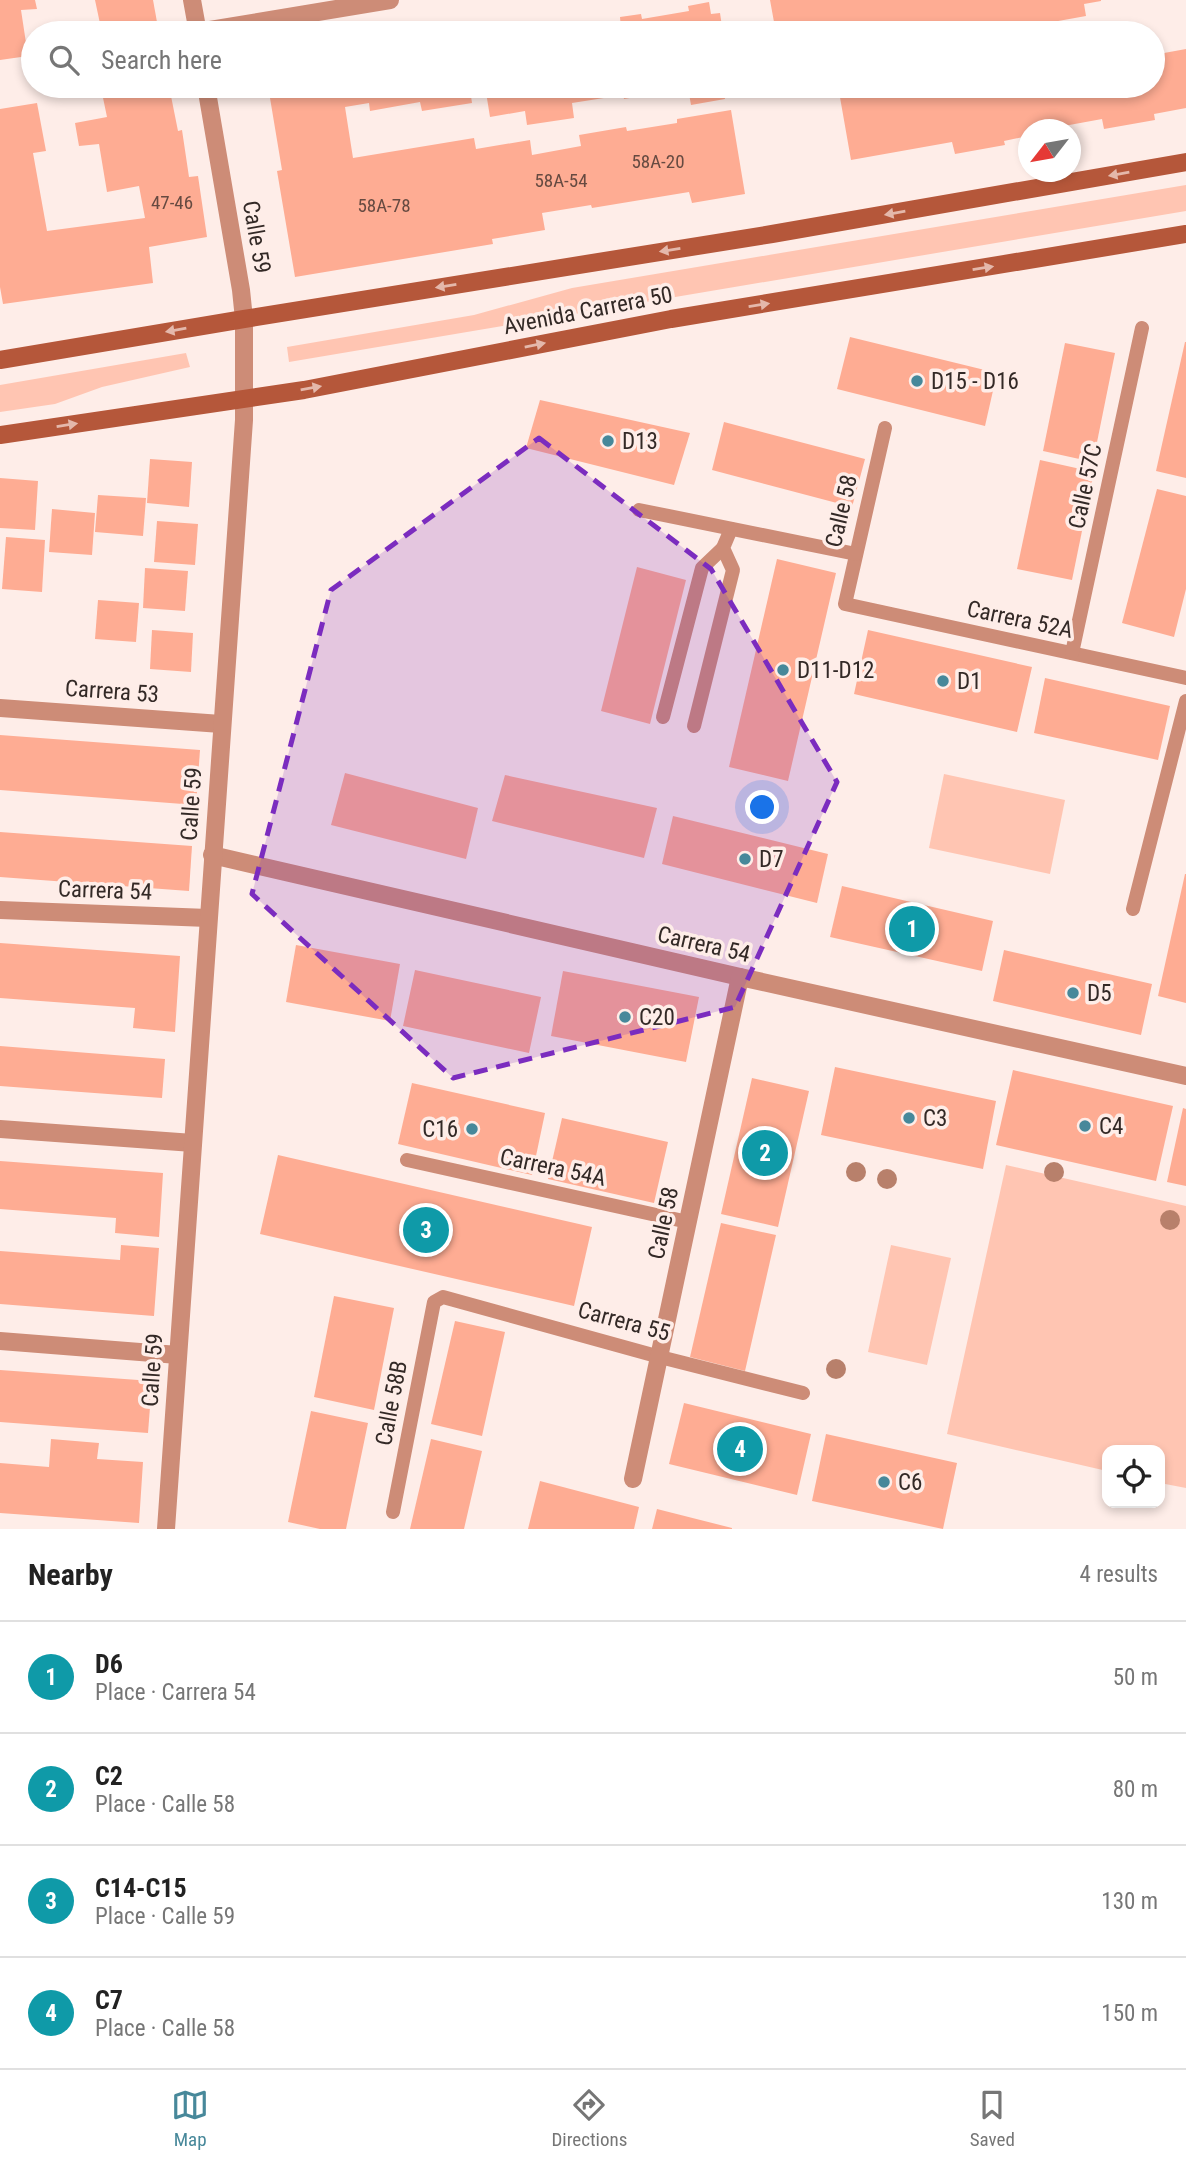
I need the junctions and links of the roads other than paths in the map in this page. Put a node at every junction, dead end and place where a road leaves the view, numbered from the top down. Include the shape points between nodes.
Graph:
1 (192, 0) edge
2 (390, 0) edge
3 (196, 21) edge
4 (268, 21) edge
5 (208, 98) edge
6 (1186, 162) edge
7 (1186, 234) edge
8 (244, 318) junction
9 (1142, 328) dead end
10 (0, 360) edge
11 (244, 398) junction
12 (885, 428) dead end
13 (0, 435) edge
14 (639, 510) dead end
15 (731, 529) junction
16 (723, 548) junction
17 (856, 554) junction
18 (845, 604) joint
19 (1072, 653) junction
20 (1186, 678) edge
21 (1186, 701) edge
22 (0, 708) edge
23 (663, 717) dead end
24 (221, 724) junction
25 (694, 726) dead end
26 (212, 855) junction
27 (1133, 909) dead end
28 (0, 910) edge
29 (208, 918) junction
30 (740, 977) junction
31 (1186, 1076) edge
32 (0, 1129) edge
33 (193, 1143) junction
34 (407, 1160) dead end
35 (688, 1222) junction
36 (434, 1302) joint
37 (0, 1340) edge
38 (178, 1355) junction
39 (660, 1357) junction
40 (803, 1394) dead end
41 (633, 1479) dead end
42 (394, 1512) dead end
43 (166, 1529) edge

1 - 3 street
2 - 4 street
5 - 8 street, Calle 59
6 -> 8 main road, Avenida Carrera 50
11 -> 7 main road, Avenida Carrera 50 via 671,319
8 -> 10 main road, Avenida Carrera 50
8 - 11 street, Calle 59
9 - 19 lane, Calle 57C
13 -> 11 main road, Avenida Carrera 50
11 - 24 street, Calle 59
12 - 17 lane, Calle 58
14 - 15 lane
15 - 16 lane
15 - 17 lane
16 - 23 lane via 702,568
16 - 25 lane via 733,570
17 - 18 lane, Calle 58
18 - 19 lane, Carrera 52A
19 - 20 lane, Carrera 52A
21 - 27 lane
22 - 24 street, Carrera 53
24 - 26 street, Calle 59
26 - 29 street, Calle 59
26 - 30 street, Carrera 54
28 - 29 street, Carrera 54
29 - 33 street, Calle 59
30 - 31 street, Carrera 54
30 - 35 street, Calle 58
32 - 33 street
33 - 38 street, Calle 59
34 - 35 lane, Carrera 54A
35 - 39 street, Calle 58
36 - 39 lane, Carrera 55 via 443,1297
36 - 42 lane, Calle 58B
37 - 38 street
38 - 43 street, Calle 59
39 - 40 lane, Carrera 55
39 - 41 street, Calle 58

